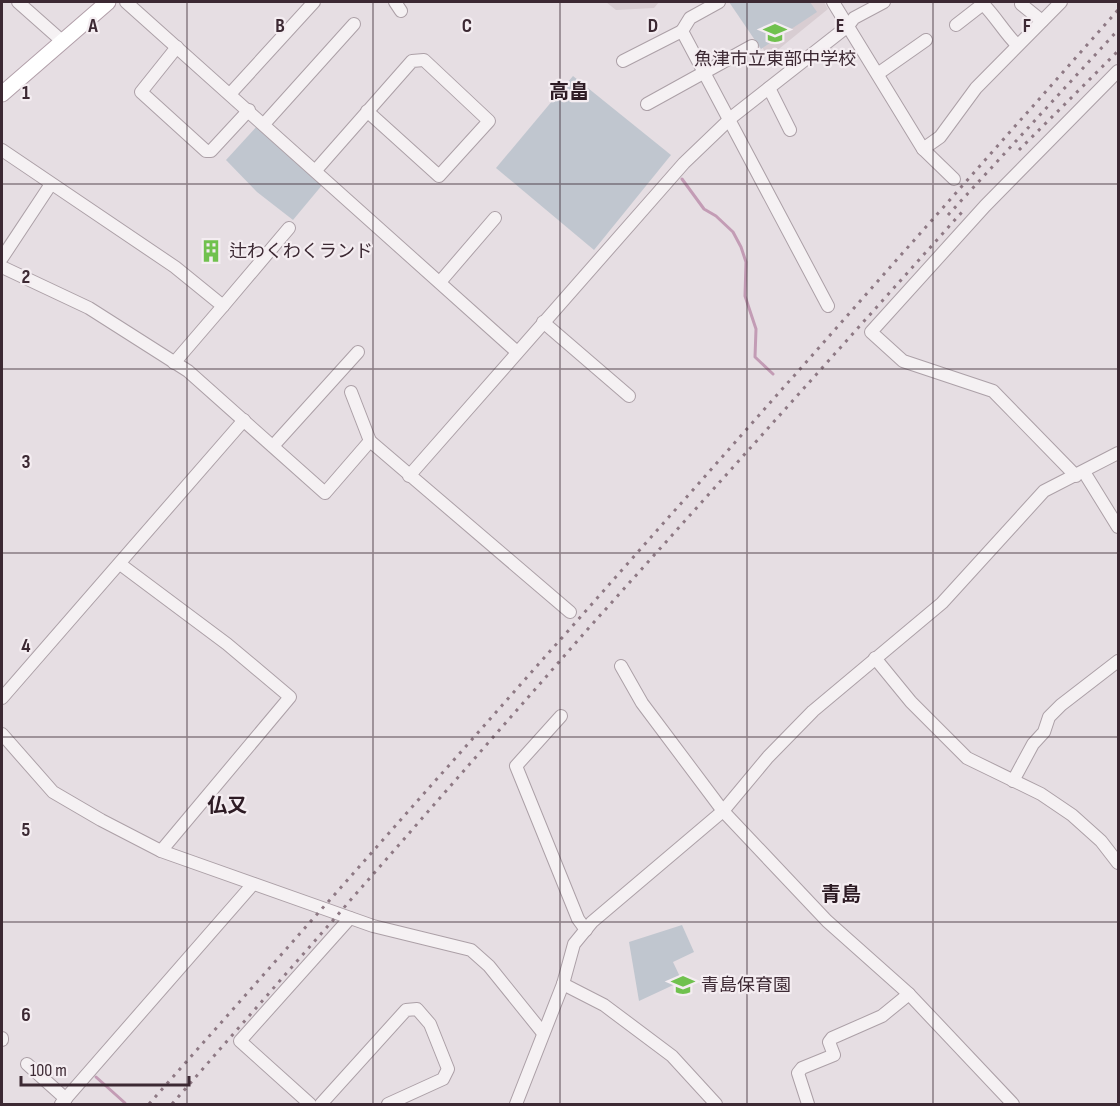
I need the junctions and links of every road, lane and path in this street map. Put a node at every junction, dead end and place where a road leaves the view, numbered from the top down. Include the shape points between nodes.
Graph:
1 (18, 2) edge
2 (108, 2) edge
3 (126, 2) edge
4 (314, 2) edge
5 (719, 2) edge
6 (833, 2) edge
7 (884, 2) edge
8 (1061, 2) edge
9 (1021, 4) dead end
10 (1042, 21) junction
11 (354, 24) dead end
12 (956, 25) dead end
13 (848, 26) junction
14 (682, 31) junction
15 (926, 40) dead end
16 (63, 41) junction
17 (1017, 45) junction
18 (752, 46) dead end
19 (177, 47) junction
20 (623, 62) dead end
21 (1119, 71) edge
22 (705, 72) junction
23 (879, 73) junction
24 (769, 88) junction
25 (2, 94) edge
26 (230, 94) junction
27 (647, 105) dead end
28 (249, 110) junction
29 (367, 111) junction
30 (731, 118) junction
31 (264, 124) junction
32 (790, 130) dead end
33 (923, 149) junction
34 (2, 150) edge
35 (316, 170) junction
36 (954, 179) dead end
37 (51, 184) junction
38 (495, 218) dead end
39 (289, 228) dead end
40 (2, 258) edge
41 (2, 267) edge
42 (440, 282) junction
43 (223, 306) junction
44 (828, 306) dead end
45 (543, 322) junction
46 (358, 352) dead end
47 (518, 352) junction
48 (174, 363) junction
49 (351, 392) dead end
50 (629, 396) dead end
51 (244, 420) junction
52 (370, 441) junction
53 (273, 446) junction
54 (1119, 453) edge
55 (1080, 474) junction
56 (409, 476) junction
57 (1119, 527) edge
58 (120, 564) junction
59 (570, 612) dead end
60 (874, 658) junction
61 (1119, 661) edge
62 (621, 666) dead end
63 (2, 698) edge
64 (561, 716) dead end
65 (2, 734) edge
66 (1013, 781) junction
67 (723, 811) junction
68 (161, 851) junction
69 (1119, 863) edge
70 (253, 884) junction
71 (350, 918) junction
72 (586, 930) junction
73 (563, 984) junction
74 (909, 994) junction
75 (543, 1033) junction
76 (27, 1064) dead end
77 (63, 1102) edge
78 (310, 1104) edge
79 (321, 1104) edge
80 (388, 1104) edge
81 (516, 1104) edge
82 (716, 1104) edge
83 (808, 1104) edge
84 (1011, 1104) edge

1 - 16 street
2 - 16 main road
3 - 19 street
4 - 26 street
5 - 14 street via 690,18
6 - 13 street
7 - 13 street via 854,18
8 - 10 street
9 - 10 street
10 - 17 street
11 - 31 street
12 - 17 street via 983,4
13 - 23 street
13 - 24 street
14 - 20 street
14 - 22 street
15 - 23 street
16 - 25 main road
17 - 33 street via 976,88 940,137
18 - 22 street
19 - 26 street
19 - 28 street via 141,93 206,151 211,151
21 - 55 street via 985,206 871,332 903,362 993,391
22 - 27 street
22 - 30 street
23 - 33 street
24 - 30 street
24 - 32 street
26 - 28 street
28 - 31 street
29 - 29 street via 412,61 424,60 489,121 439,176
29 - 35 street
30 - 44 street
30 - 45 street via 684,163
31 - 35 street
33 - 36 street
34 - 37 street
35 - 42 street
37 - 40 street
37 - 43 street via 175,267
38 - 42 street
39 - 43 street
41 - 48 street via 89,308
42 - 47 street
43 - 48 street
45 - 47 street
45 - 50 street
46 - 53 street
47 - 56 street
48 - 51 street
49 - 52 street
51 - 53 street
51 - 58 street
52 - 53 street via 325,493
52 - 56 street
54 - 55 street
55 - 57 street
55 - 60 street via 1044,491 942,603
56 - 59 street
58 - 63 street
58 - 68 street via 290,697
60 - 66 street via 967,758
60 - 67 street via 813,711
61 - 66 street via 1055,711
62 - 67 street via 642,703
64 - 72 street via 516,766 578,919
65 - 68 street via 53,792
66 - 69 street via 1072,815
67 - 72 street
67 - 74 street via 826,921
68 - 70 street
70 - 71 street
70 - 77 street
71 - 75 street via 471,950 489,966
71 - 78 street via 240,1041
72 - 73 street via 574,944
73 - 75 street
73 - 82 street via 604,1005 672,1056
74 - 83 street via 882,1016 832,1038 829,1042 834,1055 802,1068 798,1073
74 - 84 street
75 - 81 street
76 - 77 street
79 - 80 street via 406,1010 417,1009 430,1024 448,1069 443,1079

